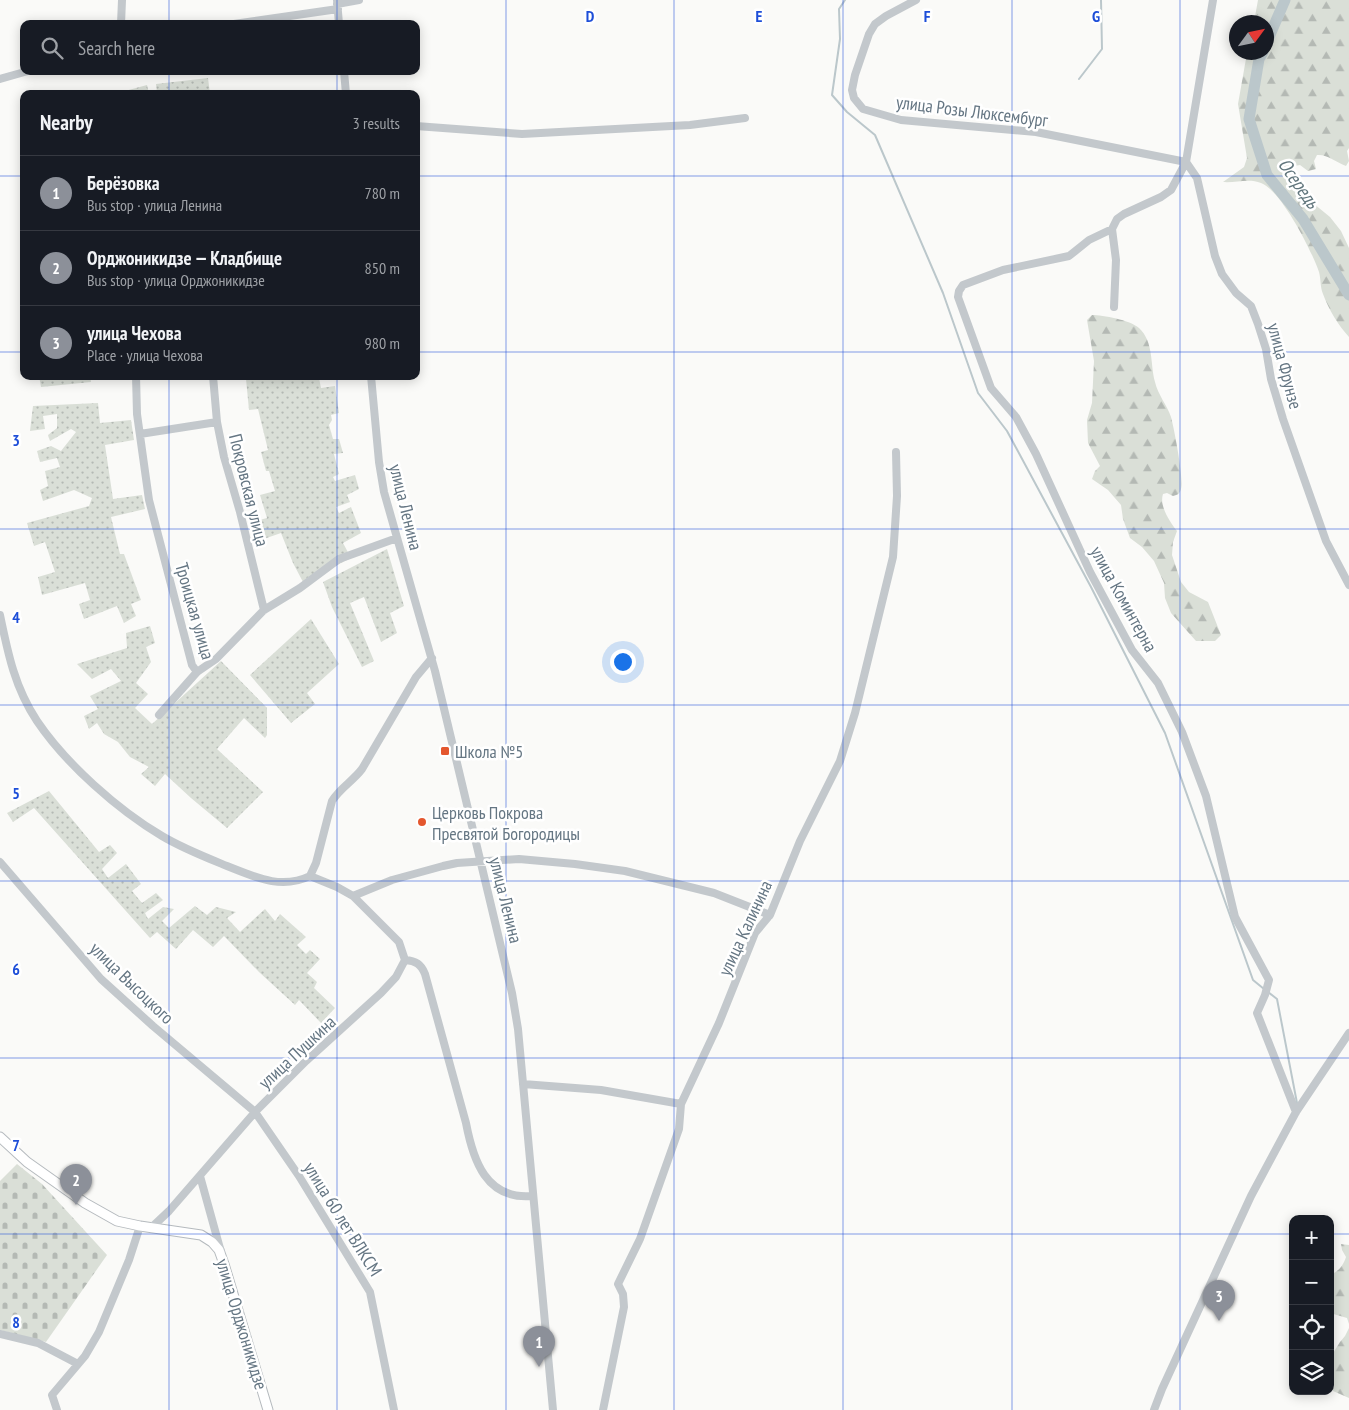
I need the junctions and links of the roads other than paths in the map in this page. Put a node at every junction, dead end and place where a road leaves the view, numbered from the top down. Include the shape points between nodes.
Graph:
1 (122, 0) edge
2 (359, 0) edge
3 (916, 0) edge
4 (1213, 0) edge
5 (338, 5) edge
6 (121, 20) edge
7 (256, 20) edge
8 (339, 20) edge
9 (20, 73) edge
10 (344, 75) edge
11 (0, 79) edge
12 (346, 90) edge
13 (746, 118) dead end
14 (420, 126) edge
15 (1186, 162) junction
16 (1112, 229) junction
17 (1114, 307) dead end
18 (136, 380) edge
19 (213, 380) edge
20 (371, 380) edge
21 (217, 422) junction
22 (140, 434) junction
23 (896, 452) dead end
24 (397, 538) junction
25 (1349, 585) edge
26 (264, 610) junction
27 (0, 615) edge
28 (432, 658) junction
29 (197, 672) junction
30 (159, 715) dead end
31 (481, 861) junction
32 (0, 862) edge
33 (310, 876) junction
34 (353, 896) junction
35 (770, 914) junction
36 (405, 960) junction
37 (1349, 1033) edge
38 (523, 1084) junction
39 (681, 1104) junction
40 (255, 1112) junction
41 (1296, 1112) junction
42 (0, 1137) edge
43 (200, 1176) junction
44 (532, 1196) junction
45 (140, 1226) junction
46 (151, 1228) junction
47 (224, 1264) junction
48 (0, 1334) edge
49 (78, 1364) junction
50 (57, 1410) edge
51 (268, 1410) edge
52 (394, 1410) edge
53 (552, 1410) edge
54 (603, 1410) edge
55 (1154, 1410) edge

1 - 6 street
2 - 5 street
3 - 15 street, улица Розы Люксембург via 886,16 875,24 869,34 852,90 863,110 901,120 1036,132
4 - 15 street
5 - 7 street
5 - 8 street
9 - 11 street
10 - 12 street
13 - 14 street via 690,125 522,134
15 - 16 street via 1171,190 1124,214
15 - 25 street, улица Фрунзе via 1198,178 1222,274 1251,306 1258,324 1283,420 1326,541
16 - 17 street via 1116,260
16 - 41 street, улица Коминтерна via 1089,240 1069,256 1003,270 963,285 958,297 991,388 1016,416 1095,580 1132,650 1158,683 1182,732 1206,796 1235,917 1269,980 1257,1013
18 - 22 street, Троицкая улица
19 - 21 street, Покровская улица
20 - 24 street, улица Ленина via 381,477
21 - 22 street
21 - 26 street, Покровская улица
22 - 29 street, Троицкая улица via 149,500 192,664
23 - 35 street, улица Калинина via 893,557 855,713 840,761 800,841
24 - 26 street, Троицкая улица via 339,559
24 - 28 street, улица Ленина
26 - 29 street, Троицкая улица via 216,659
27 - 33 street via 12,669 25,702 53,743 90,781 142,822 182,846 264,881 299,881
28 - 31 street, улица Ленина
28 - 33 street via 416,677 356,778 332,801
29 - 30 street
31 - 34 street via 443,866 392,880
31 - 35 street via 519,859 625,871 714,893
31 - 38 street, улица Ленина via 512,993
32 - 40 street, улица Высоцкого via 101,979
33 - 34 street
34 - 36 street via 399,942
35 - 39 street, улица Калинина via 755,933 719,1023
36 - 40 street, улица Пушкина via 396,977 381,993
36 - 44 street via 418,963 425,974 477,1165 506,1194
37 - 41 street
38 - 39 street via 601,1090
38 - 44 street, улица Ленина
39 - 54 street, улица Калинина via 676,1138 640,1239 618,1284 624,1307
40 - 43 street, улица Пушкина
40 - 52 street, улица 60 лет ВЛКСМ via 299,1176 370,1292
41 - 55 street via 1251,1196
42 - 45 main road, улица Орджоникидзе via 27,1162 85,1203 117,1221
43 - 46 street, улица Пушкина
43 - 47 street
44 - 53 street, улица Ленина
45 - 46 main road, улица Орджоникидзе
45 - 49 street via 99,1332
46 - 47 main road, улица Орджоникидзе via 201,1235 219,1250
47 - 51 main road, улица Орджоникидзе
48 - 49 street via 38,1343
49 - 50 street via 52,1395

